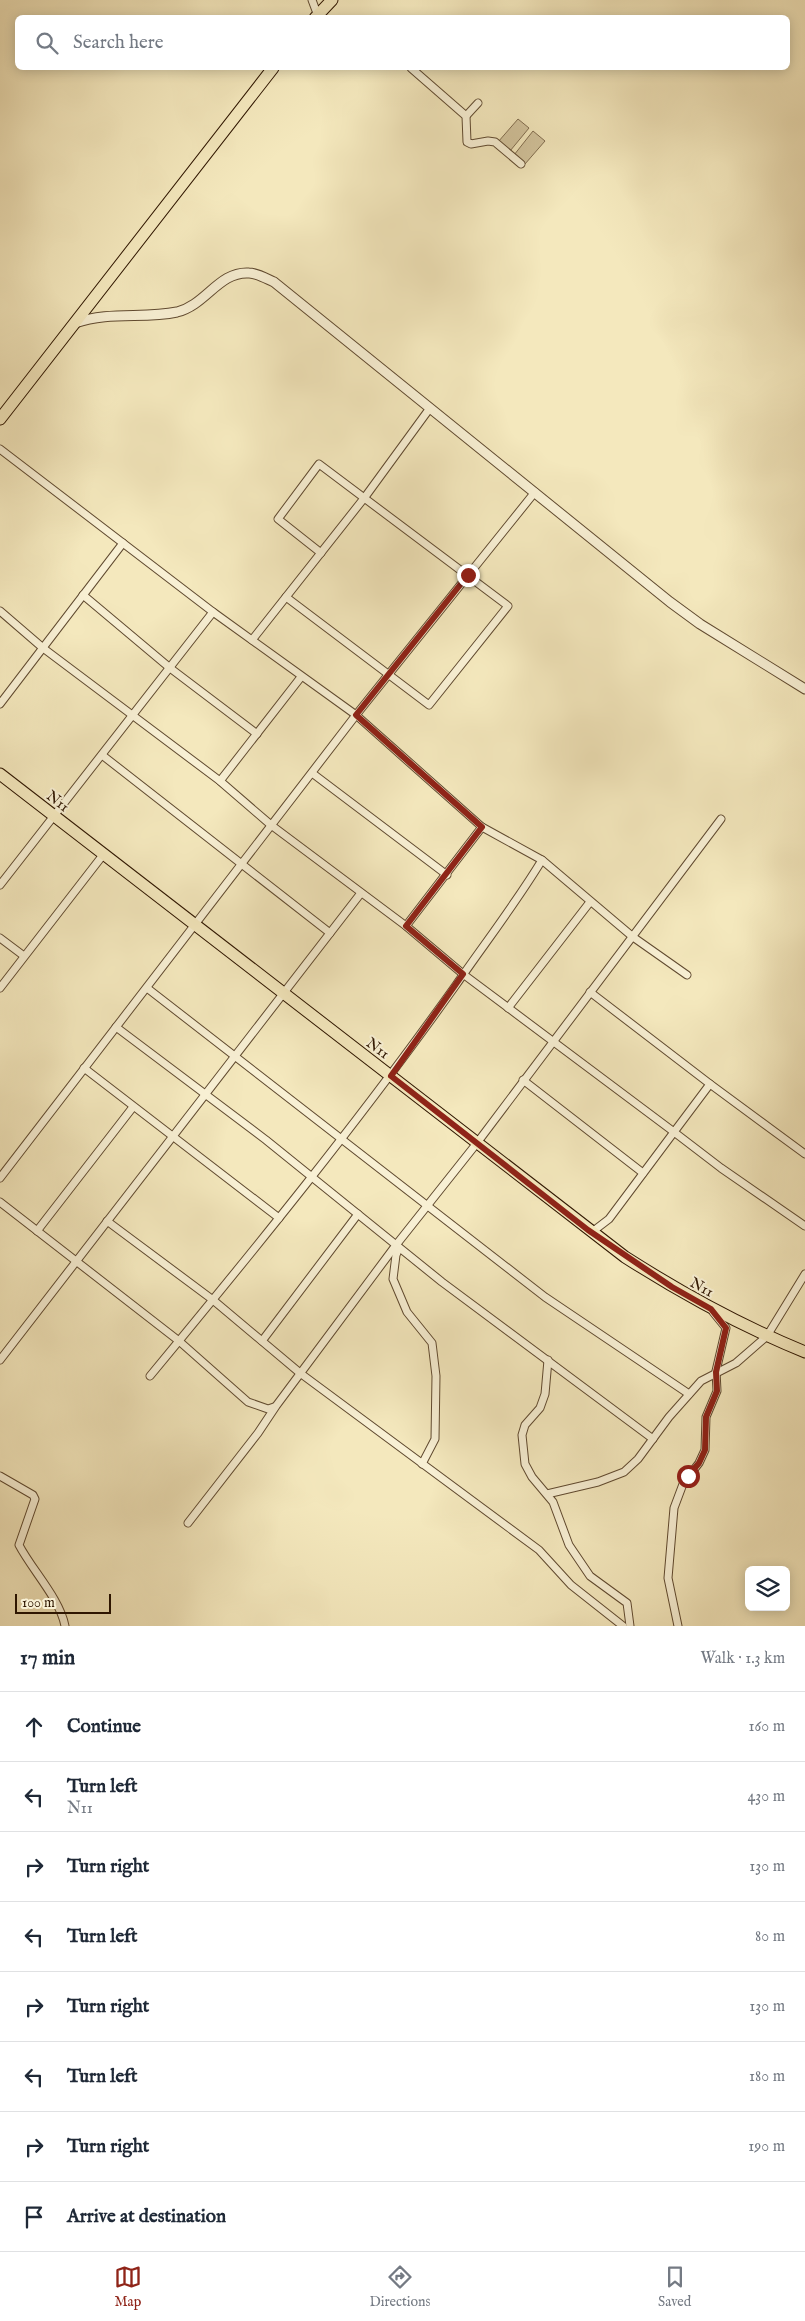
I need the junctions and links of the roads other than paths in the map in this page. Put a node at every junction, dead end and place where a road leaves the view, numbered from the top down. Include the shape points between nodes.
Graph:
1 (312, 0) edge
2 (332, 0) edge
3 (317, 15) edge
4 (320, 15) edge
5 (271, 70) edge
6 (413, 70) edge
7 (478, 103) dead end
8 (466, 116) junction
9 (521, 164) dead end
10 (75, 323) junction
11 (430, 408) junction
12 (0, 419) edge
13 (0, 449) edge
14 (534, 492) junction
15 (365, 497) junction
16 (123, 543) junction
17 (321, 553) junction
18 (468, 575) junction
19 (83, 595) junction
20 (286, 597) junction
21 (0, 612) edge
22 (213, 612) junction
23 (252, 640) junction
24 (43, 648) junction
25 (170, 668) junction
26 (388, 674) junction
27 (301, 677) junction
28 (805, 689) edge
29 (0, 704) edge
30 (356, 715) junction
31 (132, 716) junction
32 (257, 734) junction
33 (102, 755) junction
34 (0, 774) edge
35 (312, 774) junction
36 (220, 781) junction
37 (54, 817) junction
38 (721, 819) dead end
39 (272, 826) junction
40 (482, 827) junction
41 (103, 855) junction
42 (542, 860) junction
43 (242, 863) junction
44 (0, 869) edge
45 (8, 875) junction
46 (447, 875) junction
47 (0, 884) edge
48 (361, 893) junction
49 (590, 902) junction
50 (195, 926) junction
51 (406, 926) junction
52 (330, 933) junction
53 (633, 937) junction
54 (0, 938) edge
55 (24, 956) junction
56 (463, 974) junction
57 (687, 975) dead end
58 (0, 988) edge
59 (146, 988) junction
60 (590, 992) junction
61 (282, 994) junction
62 (508, 1008) junction
63 (116, 1027) junction
64 (552, 1041) junction
65 (234, 1056) junction
66 (84, 1068) junction
67 (391, 1076) junction
68 (523, 1080) junction
69 (710, 1084) junction
70 (204, 1095) junction
71 (133, 1106) junction
72 (674, 1132) junction
73 (172, 1137) junction
74 (341, 1139) junction
75 (477, 1143) junction
76 (805, 1154) edge
77 (643, 1173) junction
78 (313, 1177) junction
79 (0, 1178) edge
80 (0, 1202) edge
81 (428, 1207) junction
82 (358, 1214) junction
83 (278, 1218) junction
84 (106, 1221) junction
85 (805, 1226) edge
86 (37, 1231) junction
87 (592, 1232) junction
88 (398, 1246) junction
89 (77, 1261) junction
90 (805, 1274) edge
91 (213, 1300) junction
92 (711, 1309) junction
93 (767, 1336) junction
94 (179, 1340) junction
95 (262, 1341) junction
96 (805, 1352) edge
97 (0, 1360) edge
98 (548, 1360) junction
99 (300, 1372) junction
100 (716, 1372) junction
101 (150, 1376) dead end
102 (689, 1394) junction
103 (276, 1406) junction
104 (653, 1439) junction
105 (422, 1464) junction
106 (0, 1476) edge
107 (547, 1494) junction
108 (188, 1523) dead end
109 (64, 1626) edge
110 (623, 1626) edge
111 (630, 1626) edge
112 (678, 1626) edge

1 - 3 street
2 - 4 main road
5 - 10 main road
6 - 8 street
7 - 8 street
8 - 9 street via 467,142 496,142
10 - 11 street via 102,316 179,311 198,303 222,280 250,273 274,282
10 - 12 main road
11 - 14 street
11 - 15 street
13 - 16 street
14 - 18 street
14 - 28 street via 676,607
15 - 17 street
15 - 17 street via 319,464 278,518
15 - 18 street
16 - 19 street
16 - 22 street
17 - 20 street
18 - 26 street
18 - 26 street via 508,606 429,705
19 - 24 street
19 - 25 street
20 - 23 street
20 - 26 street
21 - 24 street
22 - 23 street
22 - 25 street
23 - 27 street
24 - 29 street
24 - 31 street
25 - 31 street
25 - 32 street
26 - 30 street
27 - 30 street
27 - 32 street
30 - 35 street
30 - 40 street
31 - 33 street
31 - 36 street
32 - 36 street
33 - 37 street
33 - 43 street
34 - 37 main road, N11
35 - 39 street
35 - 46 street
36 - 39 street
37 - 41 main road, N11
37 - 45 street
38 - 53 street
39 - 43 street
39 - 48 street
40 - 42 street
40 - 46 street
41 - 50 main road, N11
41 - 55 street
42 - 49 street
42 - 56 street via 521,895
43 - 50 street
43 - 52 street
44 - 45 street
45 - 47 street
46 - 51 street
48 - 51 street
48 - 52 street
49 - 53 street
49 - 62 street
50 - 59 street
50 - 61 main road, N11
51 - 56 street
52 - 61 street
53 - 57 street
53 - 60 street
54 - 55 street
55 - 58 street
56 - 62 street
56 - 67 street
59 - 63 street
59 - 65 street
60 - 64 street
60 - 69 street
61 - 65 street
61 - 67 main road, N11
62 - 64 street
63 - 66 street
63 - 70 street
64 - 68 street
64 - 72 street
65 - 70 street
65 - 74 street
66 - 71 street
66 - 79 street
67 - 74 street
67 - 75 main road, N11
68 - 75 street
68 - 77 street
69 - 72 street
69 - 76 street
70 - 73 street
70 - 78 street
71 - 73 street
71 - 86 street
72 - 77 street
72 - 85 street
73 - 83 street
73 - 84 street
74 - 78 street
74 - 81 street
75 - 81 street
75 - 87 main road, N11
77 - 87 street via 609,1219
78 - 82 street
78 - 83 street
80 - 86 street
81 - 88 street
81 - 102 street via 544,1298
82 - 88 street
82 - 95 street
83 - 91 street
84 - 89 street
84 - 91 street
86 - 89 street
87 - 92 main road, N11 via 672,1287
88 - 98 street
88 - 99 street
88 - 105 street via 393,1279 407,1312 432,1343 436,1376 435,1439
89 - 94 street
89 - 97 street
90 - 93 street
91 - 94 street
91 - 95 street
92 - 93 main road, N11
92 - 100 street via 726,1328
93 - 96 main road, N11
93 - 100 street via 736,1362
94 - 101 street
94 - 103 street via 248,1402 268,1409
95 - 99 street
98 - 104 street
98 - 107 street via 545,1394 522,1435 526,1464 532,1477
99 - 103 street
99 - 105 street
100 - 102 street
100 - 112 street via 717,1391 706,1417 705,1450 683,1484 674,1508 668,1578
102 - 104 street
103 - 108 street
104 - 107 street via 624,1472
105 - 110 street via 539,1550 572,1585
106 - 109 street via 35,1499 20,1545 56,1604
107 - 111 street via 557,1509 569,1545 590,1576 627,1603

